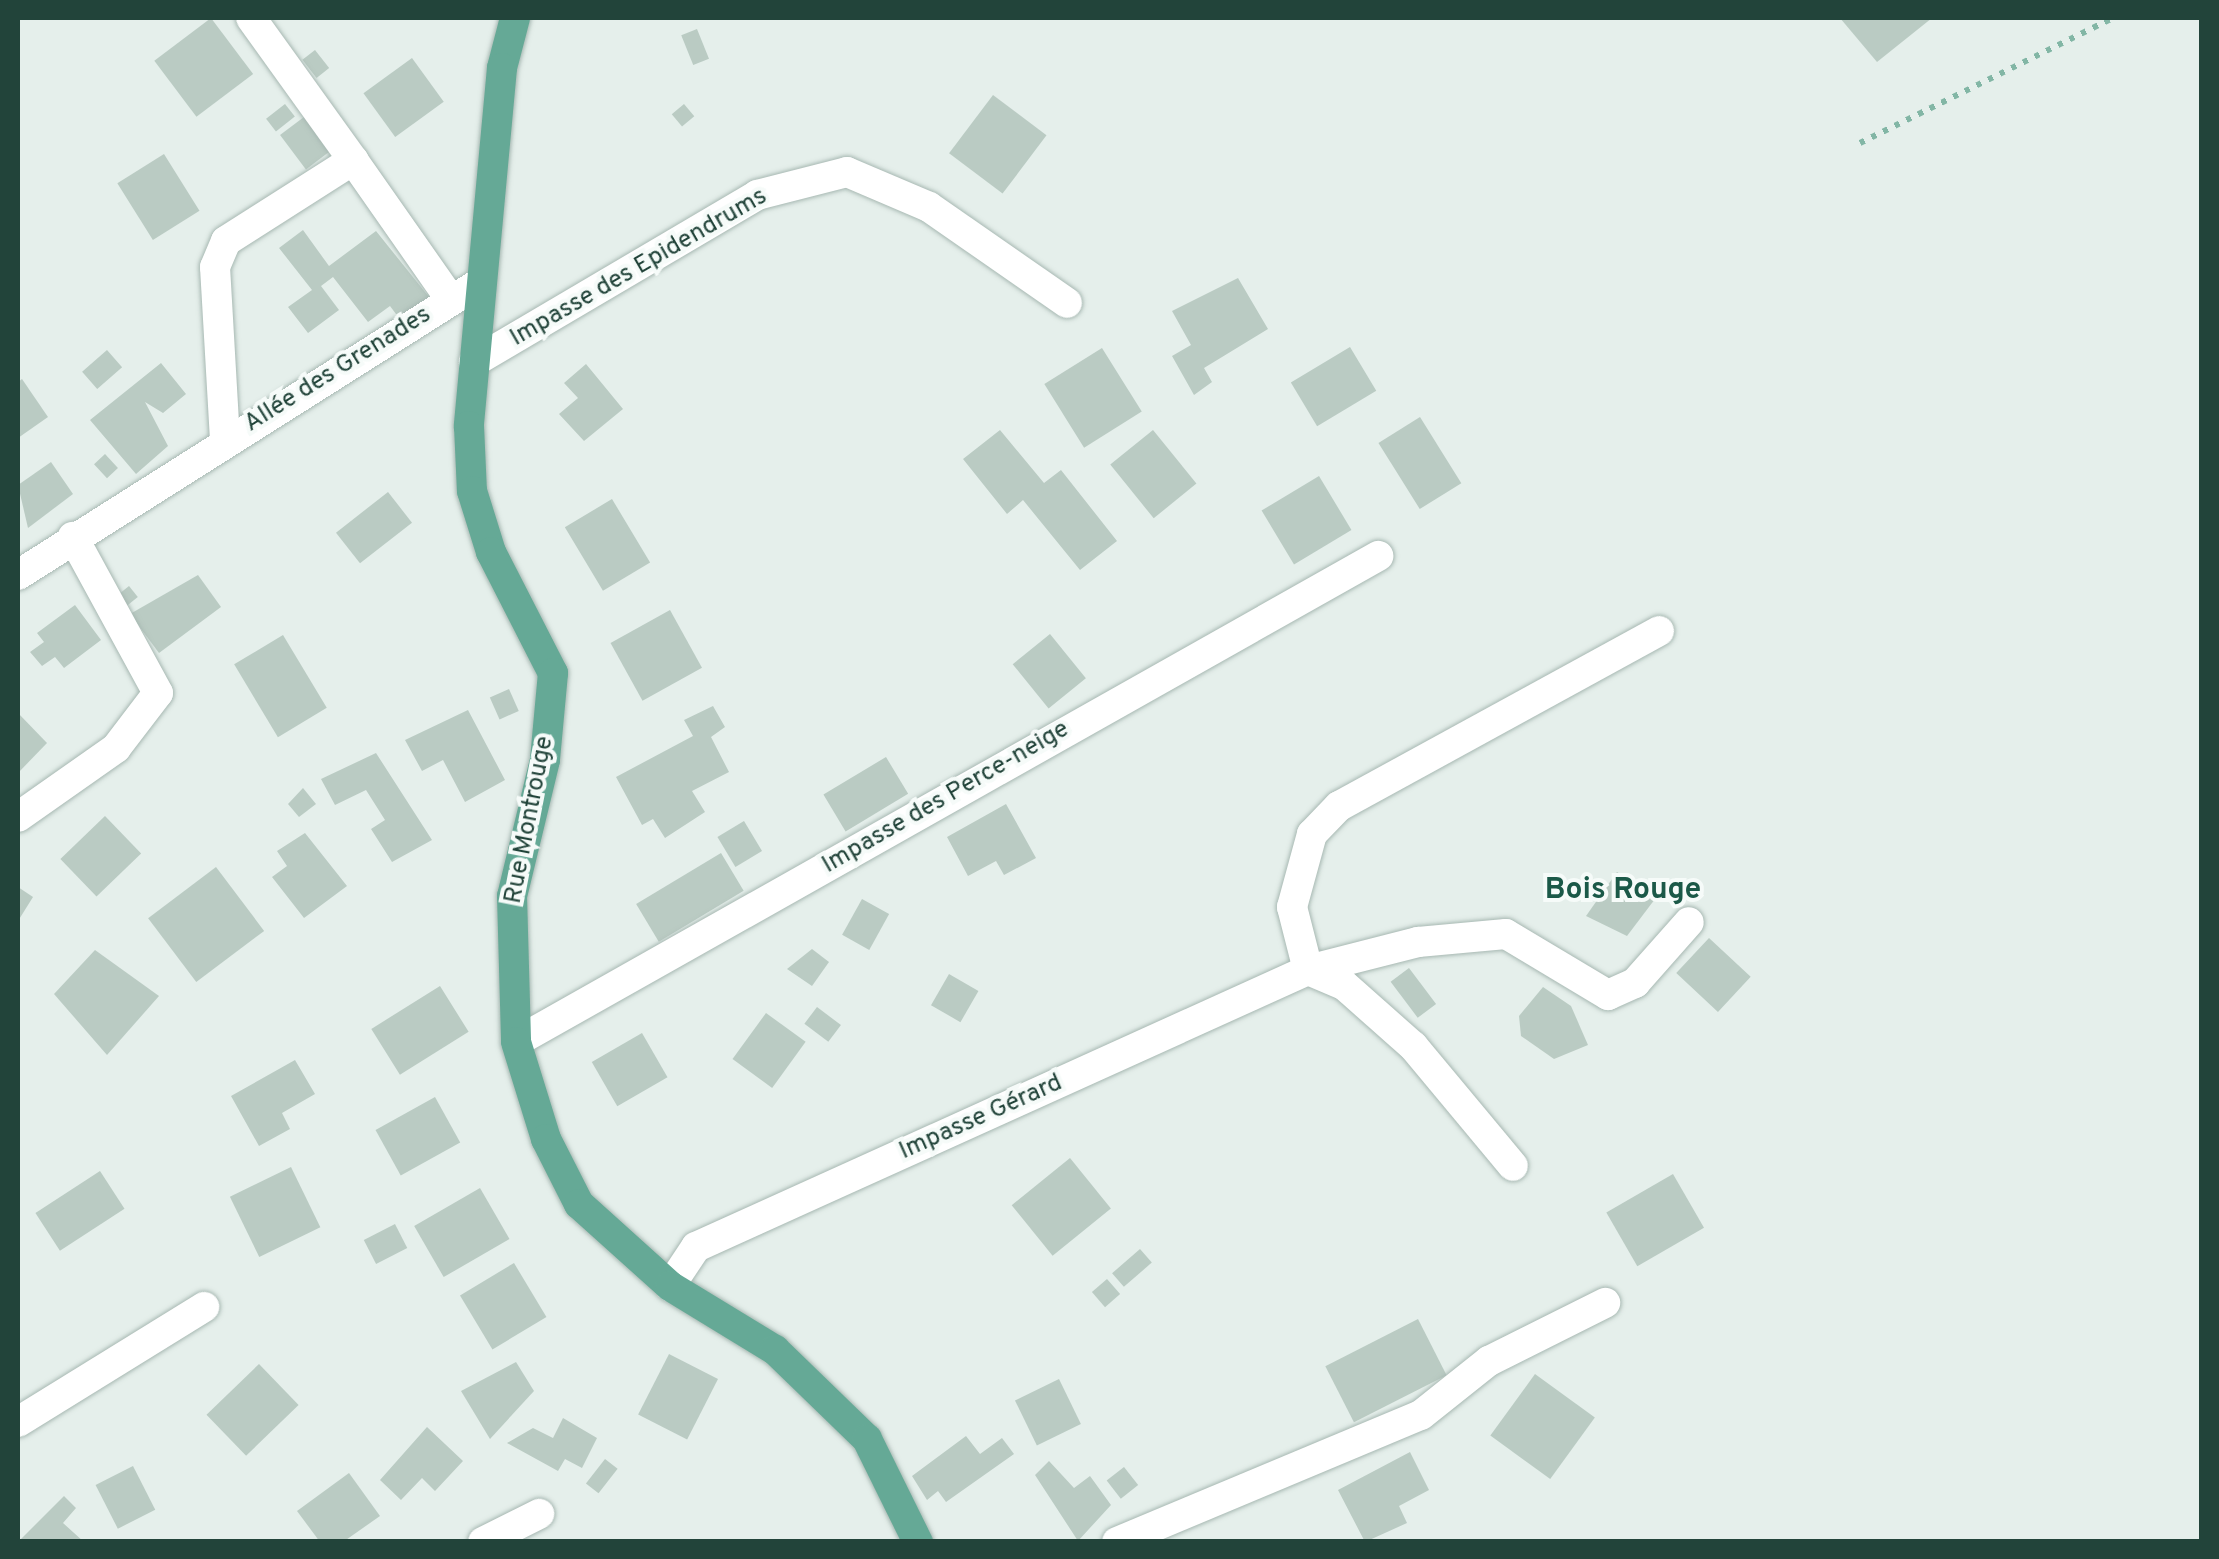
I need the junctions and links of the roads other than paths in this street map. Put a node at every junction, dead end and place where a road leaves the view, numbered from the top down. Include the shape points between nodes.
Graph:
1 (251, 18) edge
2 (515, 18) edge
3 (353, 160) junction
4 (481, 282) junction
5 (451, 300) junction
6 (1068, 303) dead end
7 (474, 362) junction
8 (225, 440) junction
9 (73, 537) junction
10 (1378, 556) dead end
11 (22, 562) edge
12 (1658, 631) dead end
13 (18, 817) edge
14 (1690, 922) dead end
15 (1308, 970) junction
16 (516, 1042) junction
17 (1513, 1166) dead end
18 (670, 1286) junction
19 (1605, 1303) dead end
20 (204, 1306) dead end
21 (18, 1422) edge
22 (539, 1514) dead end
23 (483, 1542) edge
24 (918, 1542) edge
25 (1116, 1542) edge

1 - 3 street, Allée des Grenades
2 - 4 main road, Rue Montrouge via 502,68
3 - 5 street, Allée des Grenades
3 - 8 street, Allée des Grenades via 220,254
4 - 5 street, Allée des Grenades
4 - 7 main road, Rue Montrouge
5 - 8 street, Allée des Grenades
6 - 7 street, Impasse des Epidendrums via 928,207 847,172 757,195
7 - 16 main road, Rue Montrouge via 472,491 491,552 553,674 545,760 512,896
8 - 9 street, Allée des Grenades
9 - 11 street, Allée des Grenades
9 - 13 street via 158,693 116,748
10 - 16 street, Impasse des Perce-neige
12 - 15 street via 1338,806 1312,834 1296,875 1292,908
14 - 15 street, Impasse Gérard via 1634,983 1608,995 1506,934 1418,942
15 - 17 street via 1344,985 1413,1046
15 - 18 street, Impasse Gérard via 696,1248
16 - 18 main road, Rue Montrouge via 546,1140 579,1204
18 - 24 main road, Rue Montrouge via 775,1350 868,1439
19 - 25 street via 1489,1360 1421,1415
20 - 21 street
22 - 23 street

